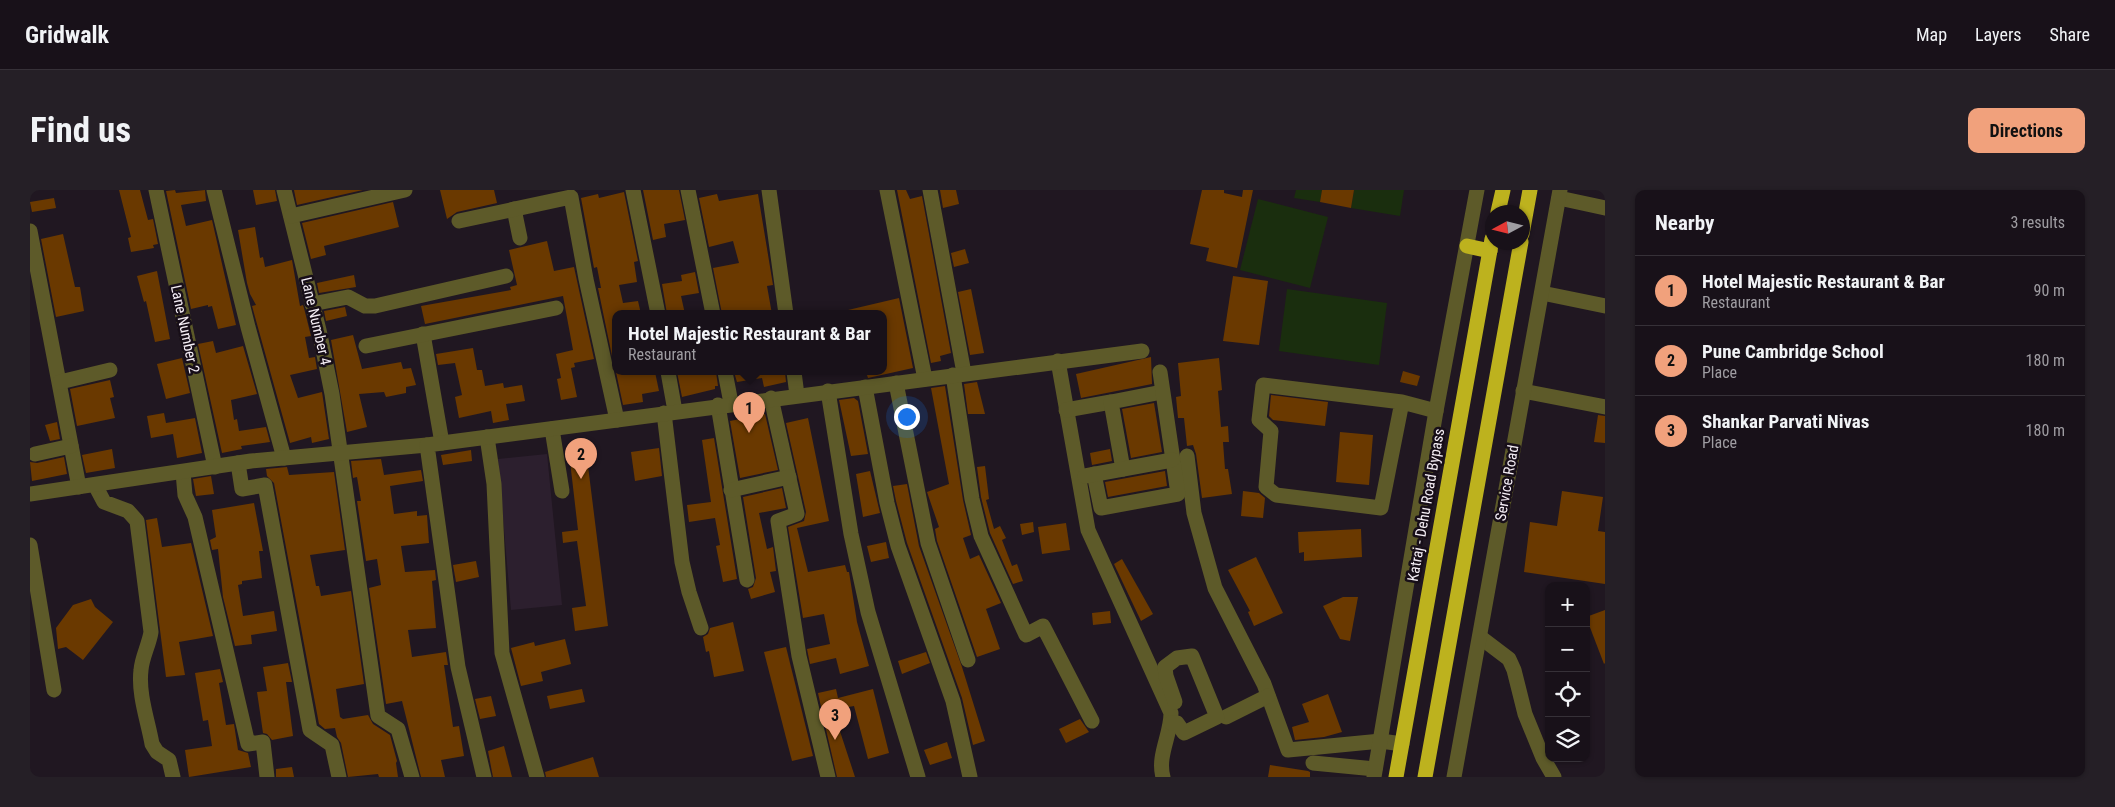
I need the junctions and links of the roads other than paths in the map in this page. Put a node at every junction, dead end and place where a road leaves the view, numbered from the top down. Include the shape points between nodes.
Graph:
1 (156, 190) edge
2 (214, 190) edge
3 (284, 190) edge
4 (405, 190) edge
5 (633, 190) edge
6 (688, 190) edge
7 (769, 190) edge
8 (887, 190) edge
9 (930, 190) edge
10 (1477, 190) edge
11 (1502, 190) edge
12 (1530, 190) edge
13 (1559, 194) edge
14 (1499, 205) edge
15 (1527, 205) edge
16 (1605, 208) edge
17 (514, 209) junction
18 (290, 216) junction
19 (459, 221) dead end
20 (30, 231) edge
21 (520, 238) dead end
22 (1485, 245) edge
23 (1467, 246) junction
24 (1490, 250) edge
25 (1520, 250) edge
26 (506, 276) dead end
27 (1542, 293) junction
28 (312, 304) junction
29 (1605, 306) edge
30 (556, 308) dead end
31 (657, 310) edge
32 (712, 310) edge
33 (785, 310) edge
34 (423, 334) junction
35 (366, 346) dead end
36 (1142, 351) dead end
37 (1058, 361) junction
38 (110, 370) dead end
39 (1160, 372) dead end
40 (958, 374) junction
41 (668, 375) edge
42 (725, 375) edge
43 (794, 375) edge
44 (925, 379) junction
45 (60, 382) junction
46 (896, 383) junction
47 (865, 387) junction
48 (828, 391) junction
49 (1523, 391) junction
50 (1162, 392) junction
51 (797, 395) junction
52 (771, 398) junction
53 (1111, 402) junction
54 (1402, 402) junction
55 (724, 404) junction
56 (1605, 406) edge
57 (1066, 410) junction
58 (1436, 411) junction
59 (670, 412) junction
60 (617, 420) junction
61 (552, 428) junction
62 (487, 437) junction
63 (435, 444) junction
64 (72, 446) junction
65 (340, 453) junction
66 (35, 454) dead end
67 (1187, 456) dead end
68 (284, 458) junction
69 (1172, 460) junction
70 (238, 463) junction
71 (215, 467) junction
72 (1123, 469) junction
73 (183, 472) junction
74 (1094, 474) junction
75 (788, 477) junction
76 (1078, 477) junction
77 (96, 485) junction
78 (79, 487) junction
79 (731, 490) junction
80 (562, 491) dead end
81 (30, 494) edge
82 (30, 546) edge
83 (747, 580) dead end
84 (701, 628) dead end
85 (1480, 637) junction
86 (968, 660) dead end
87 (54, 690) dead end
88 (1268, 696) junction
89 (1226, 717) dead end
90 (1092, 721) dead end
91 (1174, 723) junction
92 (1381, 740) junction
93 (1402, 744) junction
94 (1314, 763) dead end
95 (1374, 773) edge
96 (173, 777) edge
97 (267, 777) edge
98 (339, 777) edge
99 (412, 777) edge
100 (484, 777) edge
101 (537, 777) edge
102 (828, 777) edge
103 (918, 777) edge
104 (970, 777) edge
105 (1163, 777) edge
106 (1396, 777) edge
107 (1425, 777) edge
108 (1454, 777) edge
109 (1554, 777) edge

1 - 71 street, Lane Number 2
2 - 68 street
3 - 18 street, Lane Number 4
4 - 18 street
5 - 31 street
6 - 32 street
7 - 33 street
8 - 44 street
9 - 40 street
10 - 23 street
11 - 14 highway
12 - 15 highway
13 - 16 street
13 - 27 street, Service Road
17 - 19 street
17 - 21 street
17 - 60 street via 571,197
18 - 28 street, Lane Number 4
20 - 45 street
22 - 23 highway
23 - 58 street
24 - 93 highway, Katraj - Dehu Road Bypass
25 - 107 highway
26 - 28 street via 375,306 364,306 348,297
27 - 29 street
27 - 49 street, Service Road
28 - 65 street, Lane Number 4 via 332,394
30 - 34 street
34 - 35 street
34 - 63 street
36 - 37 street
37 - 40 street
37 - 57 street
38 - 45 street
39 - 50 street
40 - 44 street
40 - 90 street via 972,499 981,536 1026,635 1043,626
41 - 59 street
42 - 55 street
43 - 51 street
44 - 46 street
45 - 64 street
46 - 47 street
46 - 86 street via 928,543
47 - 48 street
47 - 104 street via 898,546 953,701
48 - 51 street
48 - 103 street via 851,534 868,612
49 - 56 street
49 - 85 street, Service Road
50 - 53 street
50 - 69 street
51 - 52 street
52 - 55 street
52 - 75 street
53 - 57 street
53 - 72 street
54 - 54 street via 1263,385 1259,420 1271,431 1266,486 1276,495 1381,508
54 - 58 street
55 - 59 street
55 - 79 street
57 - 76 street
58 - 92 street
59 - 60 street
59 - 84 street via 682,562
60 - 61 street
61 - 62 street
61 - 80 street
62 - 63 street
62 - 101 street via 494,484 502,652
63 - 65 street
63 - 100 street via 458,667
64 - 66 street
64 - 78 street
65 - 68 street
65 - 99 street, Lane Number 4 via 378,716 398,729
67 - 88 street via 1194,513 1215,588
68 - 70 street
69 - 72 street
69 - 74 street via 1178,494 1120,505 1101,508
70 - 71 street
70 - 98 street via 242,489 265,485 310,730 332,745
71 - 73 street
72 - 74 street
73 - 77 street
73 - 97 street via 185,495 196,517 248,744 263,742
74 - 76 street
75 - 79 street
75 - 102 street via 797,514 778,521 799,656
76 - 91 street via 1091,538
77 - 78 street
77 - 96 street via 104,502 128,511 137,521 151,632 140,679 152,744 156,752 169,760
78 - 81 street
79 - 83 street
82 - 87 street
85 - 108 street, Service Road
85 - 109 street via 1509,658 1525,714
88 - 89 street
88 - 92 street via 1288,750
91 - 91 street via 1184,733 1217,717 1192,656 1177,658 1165,667 1177,707
91 - 105 street via 1160,766
92 - 93 street
92 - 95 street
93 - 106 highway, Katraj - Dehu Road Bypass
94 - 95 street

